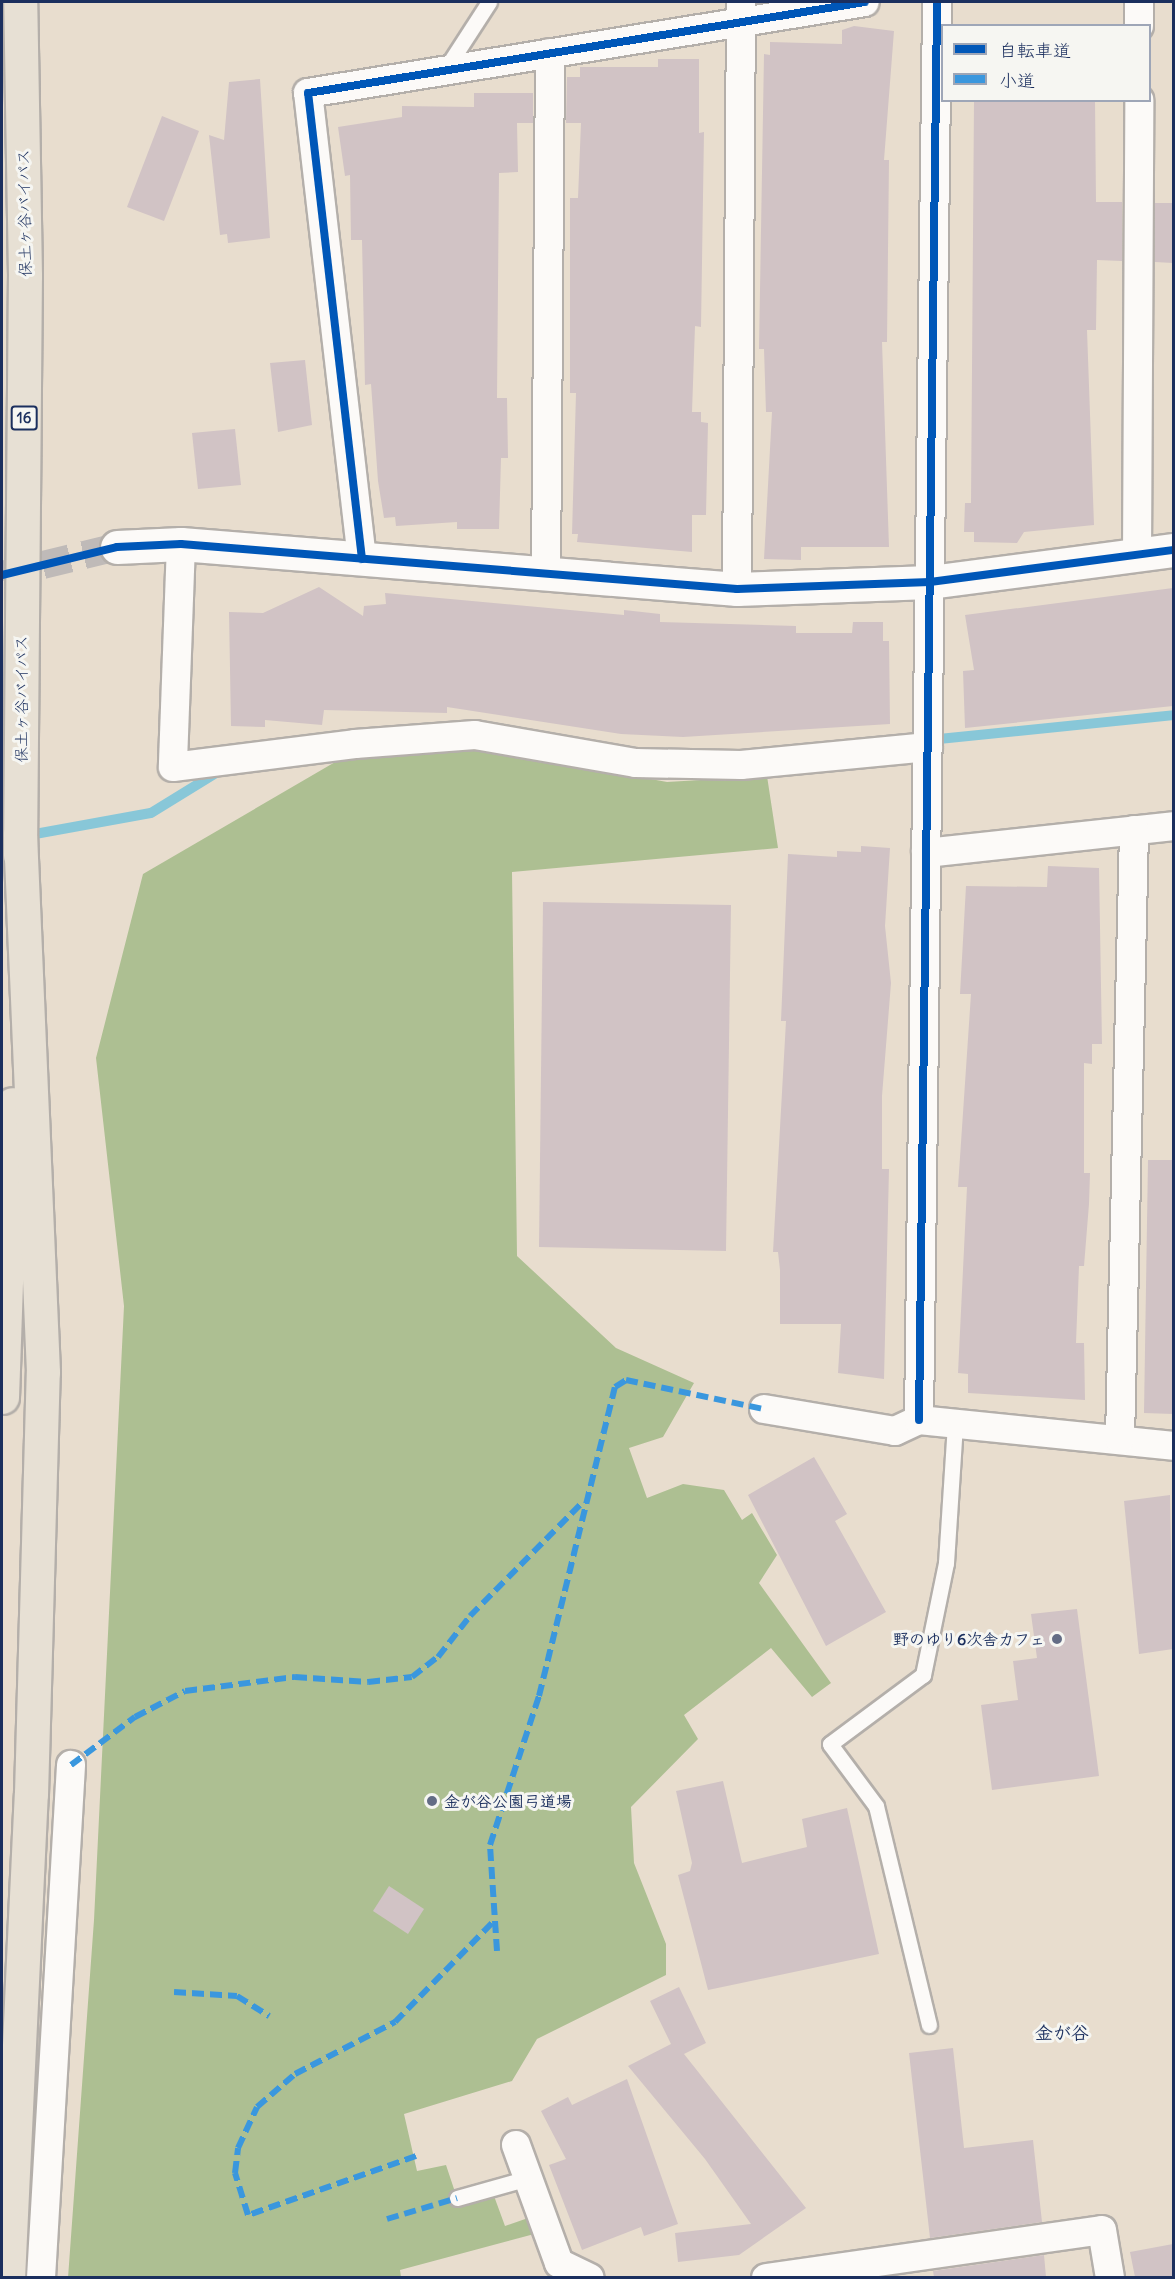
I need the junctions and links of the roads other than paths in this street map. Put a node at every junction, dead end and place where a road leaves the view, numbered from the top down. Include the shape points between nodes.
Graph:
1 (20, 2) edge
2 (489, 2) edge
3 (865, 2) edge
4 (937, 2) edge
5 (1139, 2) edge
6 (741, 11) edge
7 (1139, 24) edge
8 (550, 53) junction
9 (446, 70) junction
10 (1138, 102) edge
11 (181, 544) junction
12 (117, 547) tunnel mouth
13 (1173, 550) edge
14 (1137, 555) junction
15 (362, 559) junction
16 (546, 576) junction
17 (930, 582) junction
18 (737, 589) junction
19 (928, 747) junction
20 (1173, 826) edge
21 (1134, 831) junction
22 (20, 834) junction
23 (926, 853) junction
24 (2, 1397) edge
25 (764, 1409) dead end
26 (919, 1420) junction
27 (955, 1424) junction
28 (1120, 1439) junction
29 (1173, 1446) edge
30 (71, 1765) dead end
31 (929, 2025) dead end
32 (516, 2145) dead end
33 (528, 2178) junction
34 (457, 2198) dead end
35 (8, 2277) edge
36 (41, 2277) edge
37 (590, 2277) edge
38 (766, 2277) edge
39 (1110, 2277) edge

1 - 22 highway, 保土ヶ谷バイパス / 16 via 25,276
2 - 9 lane
3 - 6 street
4 - 17 street
5 - 7 street
6 - 8 street
6 - 18 street
8 - 9 street
8 - 16 street
9 - 15 street via 308,93
10 - 14 street
11 - 12 street
11 - 15 street
11 - 19 street via 173,767 355,744 475,735 636,763 741,765
13 - 14 street
14 - 17 street
15 - 16 street
16 - 18 street
17 - 18 street
17 - 19 street
19 - 23 street
20 - 21 street
21 - 23 street
21 - 28 street
22 - 24 highway, 保土ヶ谷バイパス / 16
22 - 35 highway via 43,1372 31,1794
23 - 26 street
25 - 26 street via 895,1431
26 - 27 street
27 - 28 street
27 - 31 lane via 946,1563 923,1675 830,1744 876,1806
28 - 29 street
30 - 36 street
32 - 33 street
33 - 34 lane
33 - 37 street via 559,2264
38 - 39 street via 1102,2230

